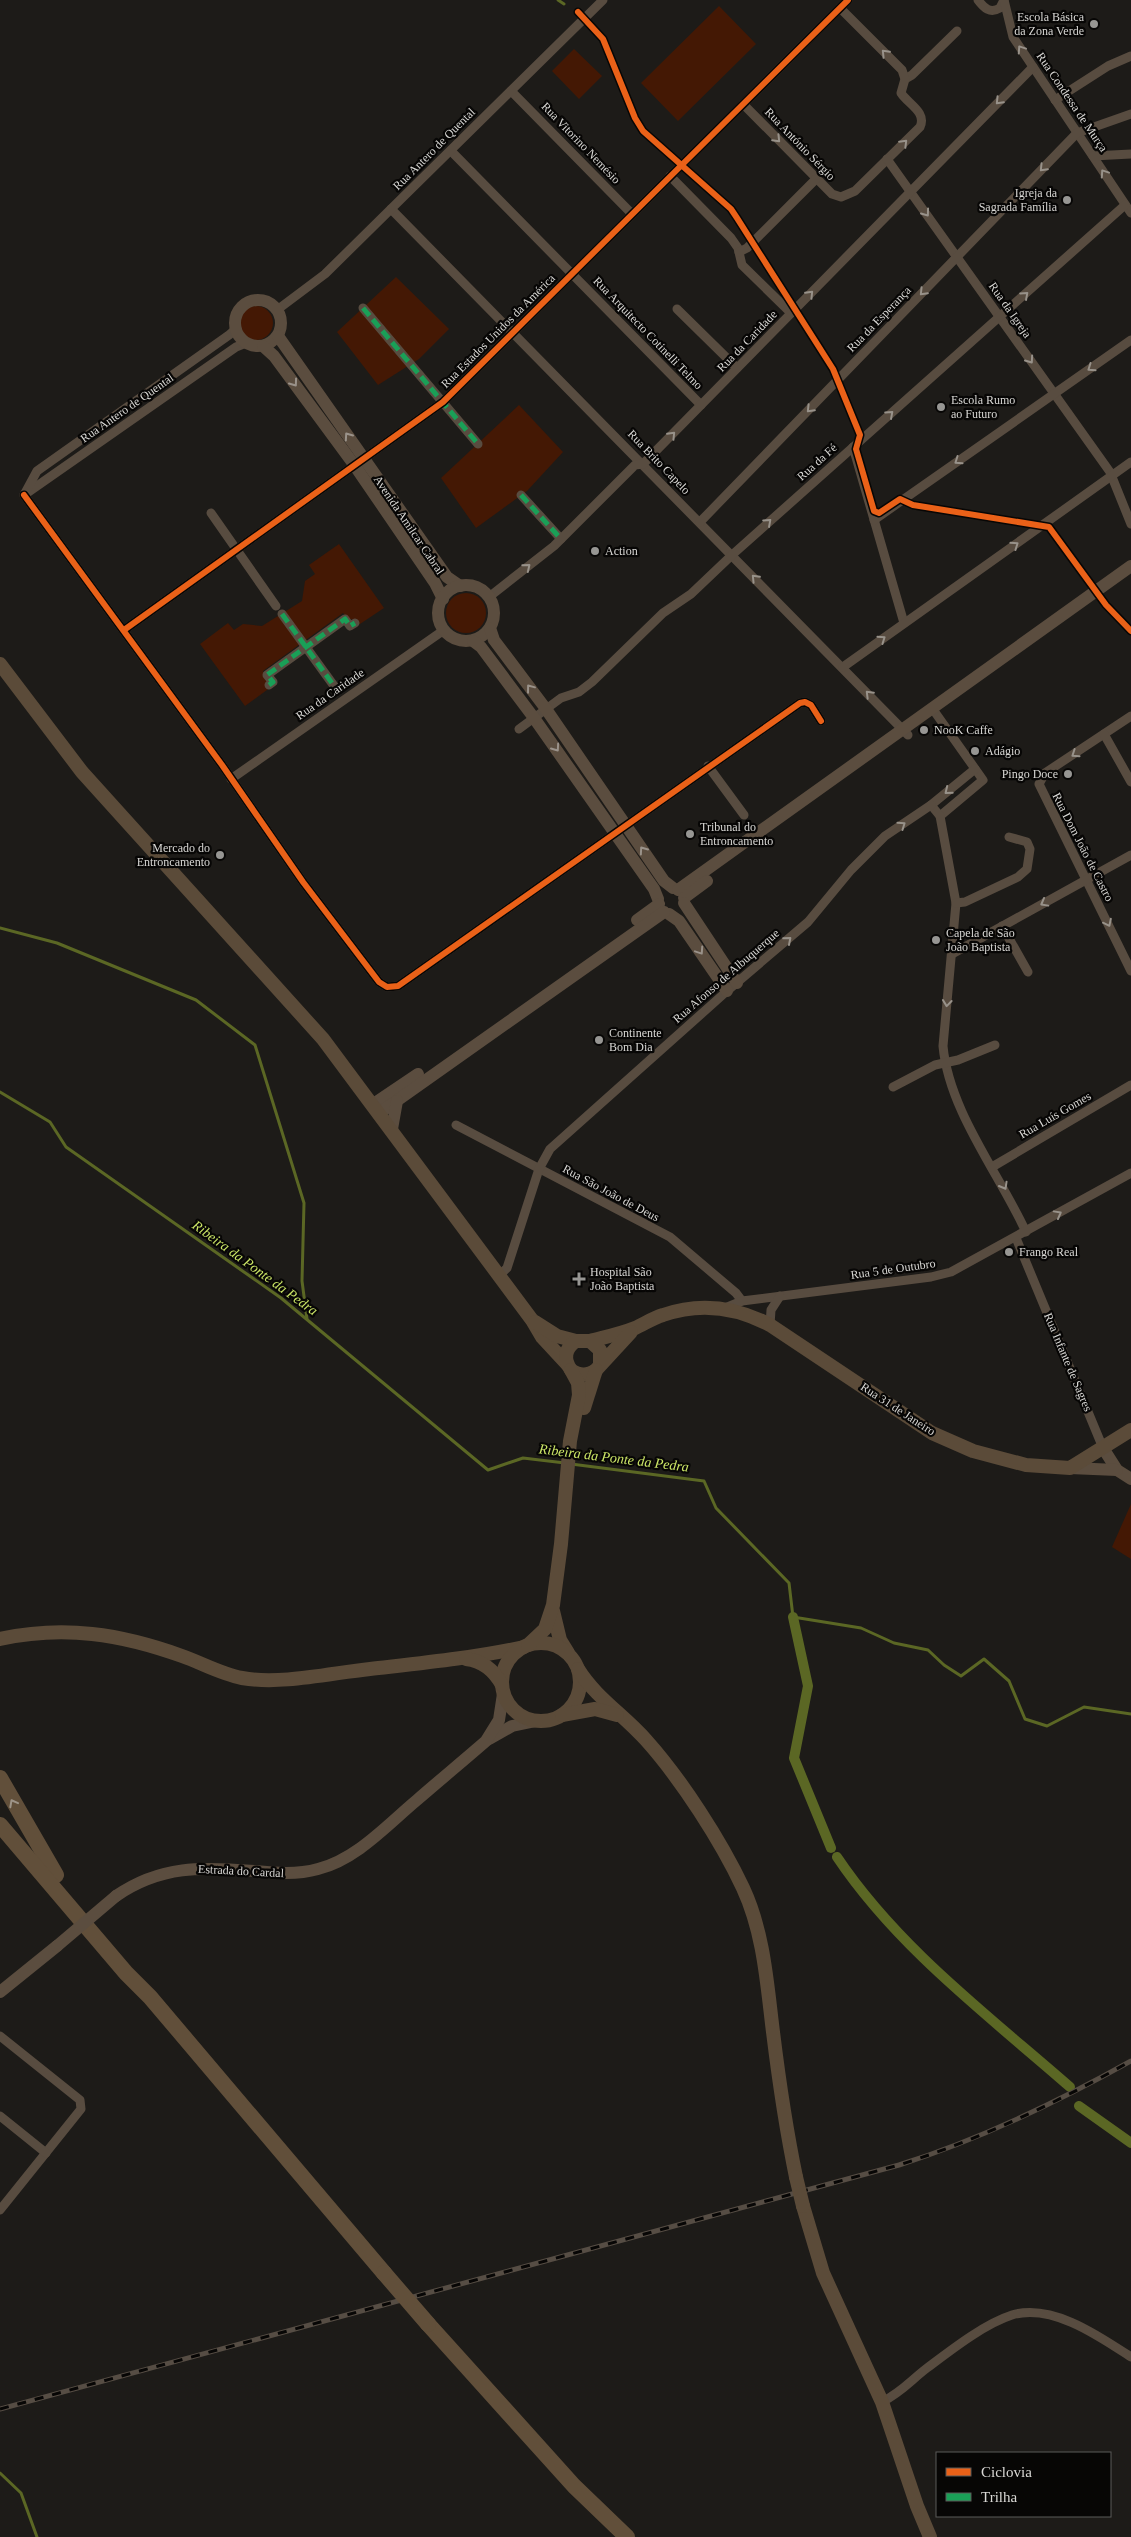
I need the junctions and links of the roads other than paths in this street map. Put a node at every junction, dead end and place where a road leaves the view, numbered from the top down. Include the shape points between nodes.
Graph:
1 (603, 0) edge
2 (848, 0) edge
3 (978, 0) edge
4 (1004, 0) edge
5 (840, 8) junction
6 (957, 31) dead end
7 (1131, 56) edge
8 (1033, 67) junction
9 (905, 79) junction
10 (511, 91) junction
11 (1055, 100) junction
12 (743, 104) junction
13 (1131, 114) edge
14 (1077, 133) junction
15 (451, 151) junction
16 (1131, 154) edge
17 (1093, 156) junction
18 (887, 160) junction
19 (670, 176) junction
20 (816, 179) junction
21 (910, 192) junction
22 (1125, 205) junction
23 (391, 209) junction
24 (1131, 213) edge
25 (632, 214) junction
26 (739, 252) junction
27 (957, 257) junction
28 (571, 273) junction
29 (363, 308) dead end
30 (676, 309) dead end
31 (277, 310) junction
32 (791, 313) junction
33 (1000, 317) junction
34 (236, 328) junction
35 (513, 331) junction
36 (278, 336) junction
37 (1131, 340) edge
38 (246, 343) junction
39 (263, 346) junction
40 (737, 368) junction
41 (1054, 394) junction
42 (443, 402) junction
43 (700, 405) junction
44 (478, 444) dead end
45 (853, 448) junction
46 (360, 462) junction
47 (1131, 462) edge
48 (643, 464) junction
49 (1111, 476) junction
50 (24, 495) junction
51 (521, 495) dead end
52 (211, 513) dead end
53 (874, 520) junction
54 (700, 522) junction
55 (1131, 524) edge
56 (562, 538) junction
57 (236, 550) junction
58 (732, 555) junction
59 (1131, 566) edge
60 (1131, 576) edge
61 (460, 586) junction
62 (489, 598) junction
63 (443, 599) junction
64 (276, 606) dead end
65 (282, 614) dead end
66 (355, 623) dead end
67 (904, 623) junction
68 (490, 628) junction
69 (124, 630) junction
70 (444, 630) junction
71 (473, 641) junction
72 (307, 647) junction
73 (0, 664) edge
74 (842, 667) junction
75 (269, 685) dead end
76 (337, 690) dead end
77 (546, 710) junction
78 (934, 711) junction
79 (1131, 716) edge
80 (534, 718) junction
81 (821, 721) dead end
82 (519, 728) dead end
83 (905, 731) junction
84 (1104, 734) junction
85 (708, 766) junction
86 (975, 769) junction
87 (231, 779) junction
88 (1131, 782) edge
89 (931, 805) junction
90 (744, 815) dead end
91 (940, 816) junction
92 (620, 829) junction
93 (1010, 837) dead end
94 (1131, 855) edge
95 (1086, 880) junction
96 (680, 895) junction
97 (956, 903) junction
98 (663, 907) junction
99 (1002, 926) junction
100 (952, 954) junction
101 (1131, 971) edge
102 (1028, 972) dead end
103 (732, 987) junction
104 (995, 1045) dead end
105 (945, 1063) junction
106 (357, 1085) junction
107 (1131, 1085) edge
108 (893, 1088) dead end
109 (393, 1098) junction
110 (375, 1110) junction
111 (456, 1125) dead end
112 (392, 1129) junction
113 (992, 1166) junction
114 (539, 1169) junction
115 (1131, 1173) edge
116 (1026, 1232) junction
117 (1016, 1238) junction
118 (499, 1276) junction
119 (780, 1296) junction
120 (742, 1301) junction
121 (725, 1308) junction
122 (532, 1320) junction
123 (770, 1325) junction
124 (635, 1328) junction
125 (583, 1341) junction
126 (569, 1367) junction
127 (598, 1367) junction
128 (1131, 1430) edge
129 (573, 1442) junction
130 (1103, 1448) junction
131 (1070, 1468) junction
132 (1117, 1470) junction
133 (1131, 1479) edge
134 (553, 1605) junction
135 (82, 1633) junction
136 (0, 1638) edge
137 (0, 1646) edge
138 (526, 1646) junction
139 (569, 1654) junction
140 (460, 1659) junction
141 (578, 1670) junction
142 (503, 1689) junction
143 (562, 1715) junction
144 (626, 1720) junction
145 (536, 1721) junction
146 (480, 1746) junction
147 (0, 1778) edge
148 (0, 1811) edge
149 (0, 1825) edge
150 (0, 1840) edge
151 (48, 1874) junction
152 (0, 1992) edge
153 (0, 2036) edge
154 (0, 2116) edge
155 (46, 2153) junction
156 (4, 2198) edge
157 (0, 2210) edge
158 (1131, 2357) edge
159 (882, 2402) junction
160 (627, 2537) edge
161 (930, 2537) edge

1 - 10 street, Rua Antero de Quental
2 - 5 street, Rua Estados Unidos da América
3 - 4 street via 992,11 1000,8
8 -> 4 street, Rua Condessa de Murça via 1013,37
9 -> 5 street via 902,70
5 - 12 street, Rua Estados Unidos da América
6 - 9 street
7 - 11 street via 1108,66
8 - 11 street, Rua Condessa de Murça
8 -> 21 street, Rua da Caridade
18 -> 9 street via 920,127 922,120 920,113 901,93
10 - 15 street, Rua Antero de Quental
10 - 25 street, Rua Vitorino Nemésio
11 - 14 street, Rua Condessa de Murça
12 - 19 street, Rua Estados Unidos da América
12 -> 20 street, Rua António Sérgio
13 - 14 street
14 - 17 street, Rua Condessa de Murça
14 -> 27 street, Rua da Esperança
15 - 23 street, Rua Antero de Quental
15 - 28 street, Rua Arquitecto Cotinelli Telmo
16 - 17 street
22 -> 17 street, Rua Condessa de Murça
18 - 20 street, Rua António Sérgio via 855,191 841,197 832,194
18 - 21 street, Rua da Igreja
19 - 25 street, Rua Estados Unidos da América
19 - 26 street via 731,238
20 - 26 street via 747,248
21 -> 27 street, Rua da Igreja
32 -> 21 street, Rua da Caridade
22 - 24 street, Rua Condessa de Murça
33 -> 22 street, Rua da Fé
23 - 31 street, Rua Antero de Quental via 325,274
23 - 35 street, Rua Brito Capelo
25 - 28 street, Rua Estados Unidos da América
26 - 32 street via 742,265
27 - 33 street, Rua da Igreja
27 -> 54 street, Rua da Esperança
28 - 35 street, Rua Estados Unidos da América
28 - 43 street, Rua Arquitecto Cotinelli Telmo
29 - 42 street
30 - 40 street
31 - 34 street via 264,301 248,302 237,313
31 - 36 street via 281,322
32 - 40 street, Rua da Caridade
33 -> 41 street, Rua da Igreja
45 -> 33 street, Rua da Fé
34 - 38 street
34 - 50 street, Rua Antero de Quental via 37,471
35 - 42 street, Rua Estados Unidos da América
35 - 48 street, Rua Brito Capelo
36 - 39 street
46 -> 36 street, Avenida Amilcar Cabral
37 -> 41 street
38 - 39 street
38 - 50 street, Rua Antero de Quental
39 -> 46 street, Avenida Amilcar Cabral
40 - 43 street, Rua da Caridade
41 - 49 street, Rua da Igreja
41 -> 53 street
42 - 44 street
42 - 46 street, Rua Estados Unidos da América
48 -> 43 street, Rua da Caridade
45 - 53 street
58 -> 45 street, Rua da Fé
46 - 57 street, Rua Estados Unidos da América
46 - 61 street, Avenida Amilcar Cabral via 447,576
46 - 63 street, Avenida Amilcar Cabral
47 - 49 street
48 - 54 street, Rua Brito Capelo
48 - 56 street, Rua da Caridade via 635,465
49 - 55 street, Rua da Igreja
67 -> 49 street
50 - 69 street
51 - 56 street
52 - 57 street
53 - 67 street
54 - 58 street, Rua Brito Capelo
62 -> 56 street, Rua da Caridade
57 - 64 street
57 - 69 street, Rua Estados Unidos da América
74 -> 58 street, Rua Brito Capelo
58 - 77 street, Rua da Fé via 690,594 663,613 592,682
59 - 78 street
60 - 78 street
61 - 62 street via 476,588
61 - 63 street
62 - 68 street via 494,613
63 - 70 street via 439,614
65 - 72 street
66 - 72 street via 350,626 345,619
74 -> 67 street
68 - 71 street
77 -> 68 street via 494,640
69 - 87 street
70 - 71 street via 456,640
70 - 87 street, Rua da Caridade
71 - 80 street via 481,647
72 - 75 street via 268,675 273,682
72 - 76 street
73 - 106 main road via 82,772 323,1039
83 -> 74 street, Rua Brito Capelo
77 - 80 street, Rua da Fé
77 - 92 street
78 - 83 street
78 - 86 street
79 - 84 street, Rua Dom João de Castro
80 - 82 street, Rua da Fé
80 -> 92 street
81 - 85 street via 811,705 800,703
83 - 96 street
84 - 88 street
84 -> 95 street, Rua Dom João de Castro via 1043,775 1039,784
85 - 90 street
85 - 92 street
86 -> 89 street, Rua Afonso de Albuquerque
86 - 91 street via 983,780
87 - 92 street via 303,882 379,982 387,987 398,986
89 - 91 street
103 -> 89 street, Rua Afonso de Albuquerque via 808,922 851,870 885,836
91 - 97 street
96 -> 92 street
92 - 98 street
93 - 97 street via 1027,842 1030,849 1027,869 1018,877 965,902
94 - 95 street
95 -> 99 street
95 -> 101 street, Rua Dom João de Castro
96 - 98 street via 680,910
96 - 98 street via 662,891
96 - 103 street
97 - 100 street
98 -> 103 street via 679,921
98 - 109 street
99 - 100 street
99 - 102 street
100 -> 105 street via 943,1046
103 - 114 street, Rua Afonso de Albuquerque via 550,1149
104 - 105 street
105 - 108 street via 935,1065
105 - 113 street via 970,1129
106 - 109 street via 368,1092
106 - 110 main road
107 - 113 street, Rua Luís Gomes
109 - 110 street
109 - 112 street
110 - 112 main road
111 - 114 street, Rua São João de Deus
112 - 118 main road
113 -> 116 street
114 - 118 street, Rua Afonso de Albuquerque via 508,1268
114 - 120 street, Rua São João de Deus via 670,1238
116 -> 115 street, Rua 5 de Outubro
116 - 117 street, Rua 5 de Outubro
117 - 119 street, Rua 5 de Outubro via 951,1272
117 - 130 street, Rua Infante de Sagres
118 - 122 main road
119 - 120 street, Rua 5 de Outubro
119 - 123 street via 771,1310
120 - 121 street, Rua 5 de Outubro
121 - 123 main road, Rua 31 de Janeiro via 748,1314
121 - 124 main road, Rua 31 de Janeiro via 693,1308 663,1315
122 - 125 main road via 557,1336
122 - 126 main road via 542,1337
123 - 131 main road, Rua 31 de Janeiro via 932,1433 973,1451 1026,1464
124 - 125 main road
124 - 127 main road
125 - 126 main road via 567,1350
125 - 127 main road via 600,1350
126 - 127 main road via 584,1375
126 - 129 main road via 578,1383 579,1395
127 - 129 main road
128 - 130 main road
129 - 134 main road
130 - 131 main road
130 - 132 street, Rua Infante de Sagres
131 - 132 street, Rua 31 de Janeiro
132 - 133 street, Rua Infante de Sagres
134 - 138 main road via 545,1629
134 - 139 main road via 557,1630
135 - 136 main road via 39,1631
135 - 137 main road
135 - 140 main road via 138,1642 230,1675 254,1679
138 - 139 main road via 550,1644
138 - 140 main road
138 - 142 main road via 508,1661 503,1672
139 - 141 main road
140 - 142 main road via 474,1660 486,1666 497,1676
141 - 143 main road via 578,1695 571,1708
141 - 144 main road via 594,1691
142 - 145 main road via 516,1712
142 - 146 street via 499,1720 492,1734
143 - 144 main road via 601,1710
143 - 145 main road via 548,1721
144 - 159 main road, bridge via 684,1789 730,1863 749,1901 762,1948 783,2113 803,2206 833,2297
145 - 146 street via 512,1726
146 - 152 street, Estrada do Cardal, bridge via 373,1838 346,1857 310,1871 280,1873 211,1868 180,1870 145,1879 116,1896
151 -> 147 highway
148 - 151 highway
149 - 151 highway
150 - 151 highway
151 - 160 highway, bridge via 126,1973 150,1996 428,2324 574,2486
153 - 155 street via 80,2100 81,2109
154 - 155 street
155 - 156 street
156 - 157 street
158 - 159 street via 1070,2323 1044,2314 1022,2313 986,2328
159 - 161 main road

